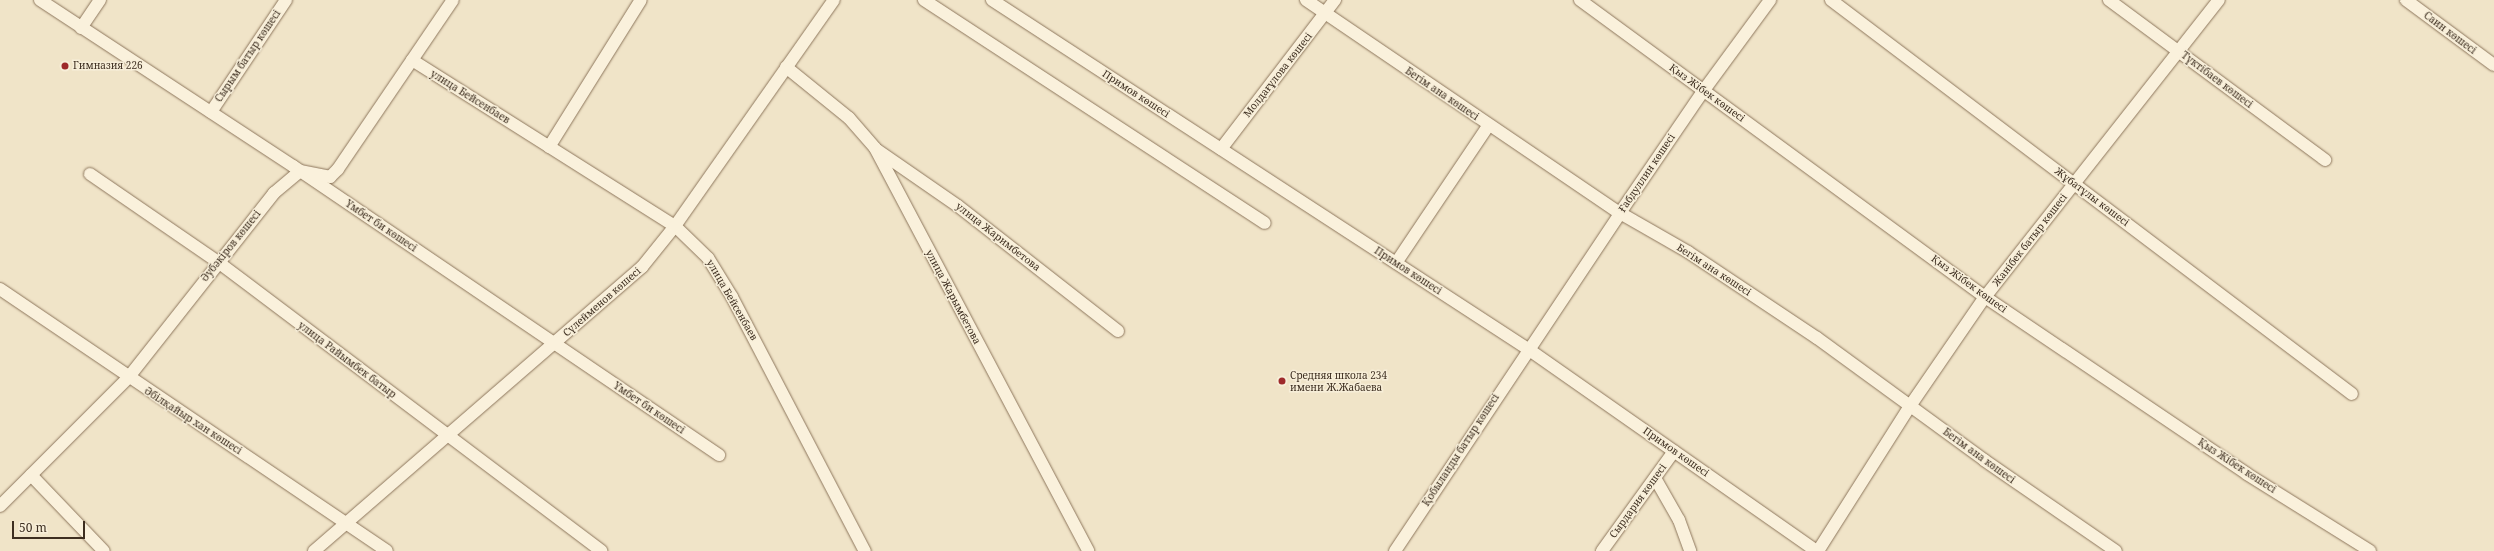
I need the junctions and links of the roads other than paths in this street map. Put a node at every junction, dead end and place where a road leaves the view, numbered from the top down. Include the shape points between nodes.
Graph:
1 (40, 0) edge
2 (100, 0) edge
3 (286, 0) edge
4 (453, 0) edge
5 (641, 0) edge
6 (834, 0) edge
7 (924, 0) edge
8 (992, 0) edge
9 (1306, 0) edge
10 (1335, 0) edge
11 (1580, 0) edge
12 (1770, 0) edge
13 (1831, 0) edge
14 (2109, 0) edge
15 (2219, 0) edge
16 (2406, 0) edge
17 (1325, 14) junction
18 (82, 28) junction
19 (2178, 51) junction
20 (412, 60) junction
21 (2494, 65) edge
22 (786, 67) junction
23 (1704, 90) junction
24 (211, 112) junction
25 (1488, 126) junction
26 (549, 147) junction
27 (875, 148) junction
28 (1221, 149) junction
29 (2325, 160) dead end
30 (300, 171) junction
31 (90, 174) dead end
32 (2074, 184) junction
33 (1620, 213) junction
34 (1265, 223) dead end
35 (675, 226) junction
36 (218, 262) junction
37 (1396, 263) junction
38 (0, 290) edge
39 (1985, 297) junction
40 (1118, 331) dead end
41 (555, 344) junction
42 (1528, 349) junction
43 (128, 378) junction
44 (2352, 394) dead end
45 (1910, 406) junction
46 (446, 435) junction
47 (1674, 451) junction
48 (719, 455) dead end
49 (31, 475) junction
50 (1655, 478) junction
51 (0, 506) edge
52 (346, 522) junction
53 (104, 551) edge
54 (314, 551) edge
55 (387, 551) edge
56 (601, 551) edge
57 (865, 551) edge
58 (1088, 551) edge
59 (1395, 551) edge
60 (1602, 551) edge
61 (1690, 551) edge
62 (1817, 551) edge
63 (2116, 551) edge
64 (2370, 551) edge

1 - 18 street, Үмбет би көшесі
2 - 18 street
3 - 24 street, Сырым батыр көшесі
4 - 20 street
5 - 26 street
6 - 22 street, Сүлейменов көшесі
7 - 34 street
8 - 28 street, Примов көшесі
9 - 17 street, Бегім ана көшесі
10 - 17 street, Молдағұлова көшесі
11 - 23 street, Қыз Жібек көшесі
12 - 23 street, Ғабдуллин көшесі
13 - 32 street, Жұбатұлы көшесі
14 - 19 street, Түктібаев көшесі
15 - 19 street, Жанібек батыр көшесі
16 - 21 street, Саин көшесі
17 - 25 street, Бегім ана көшесі
17 - 28 street, Молдағұлова көшесі
18 - 24 street, Үмбет би көшесі
19 - 29 street, Түктібаев көшесі
19 - 32 street, Жанібек батыр көшесі
20 - 26 street, улица Бейсенбаев
20 - 30 street via 330,177
22 - 27 street, улица Жарымбетова via 849,118
22 - 35 street, Сүлейменов көшесі
23 - 33 street, Ғабдуллин көшесі
23 - 39 street, Қыз Жібек көшесі
24 - 30 street, Үмбет би көшесі
25 - 33 street, Бегім ана көшесі
25 - 37 street
26 - 35 street, улица Бейсенбаев
27 - 40 street, улица Жаримбетова via 958,206
27 - 58 street, улица Жарымбетова
28 - 37 street, Примов көшесі
30 - 36 street, Әубәкіров көшесі via 274,193
30 - 41 street, Үмбет би көшесі
31 - 36 street, улица Райымбек батыр
32 - 39 street, Жанібек батыр көшесі
32 - 44 street, Жұбатұлы көшесі
33 - 42 street, Ғабдуллин көшесі
33 - 45 street, Бегім ана көшесі via 1707,265 1817,338
35 - 41 street, Сүлейменов көшесі via 642,267
35 - 57 street, улица Бейсенбаев via 708,258 732,296
36 - 43 street, Әубәкіров көшесі
36 - 46 street, улица Райымбек батыр
37 - 42 street, Примов көшесі
38 - 43 street, Әбілқайыр хан көшесі
39 - 45 street, Жанібек батыр көшесі
39 - 64 street, Қыз Жібек көшесі via 2247,474
41 - 46 street, Сүлейменов көшесі
41 - 48 street, Үмбет би көшесі
42 - 47 street, Примов көшесі
42 - 59 street, Қобыланды батыр көшесі
43 - 49 street, Әубәкіров көшесі
43 - 52 street, Әбілқайыр хан көшесі
45 - 62 street, Жанібек батыр көшесі
45 - 63 street, Бегім ана көшесі
46 - 52 street, Сүлейменов көшесі
46 - 56 street, улица Райымбек батыр
47 - 50 street, Сырдария көшесі
47 - 62 street, Примов көшесі
49 - 51 street, Әубәкіров көшесі
49 - 53 street
50 - 60 street, Сырдария көшесі
50 - 61 street via 1679,520
52 - 54 street, Сүлейменов көшесі
52 - 55 street, Әбілқайыр хан көшесі

